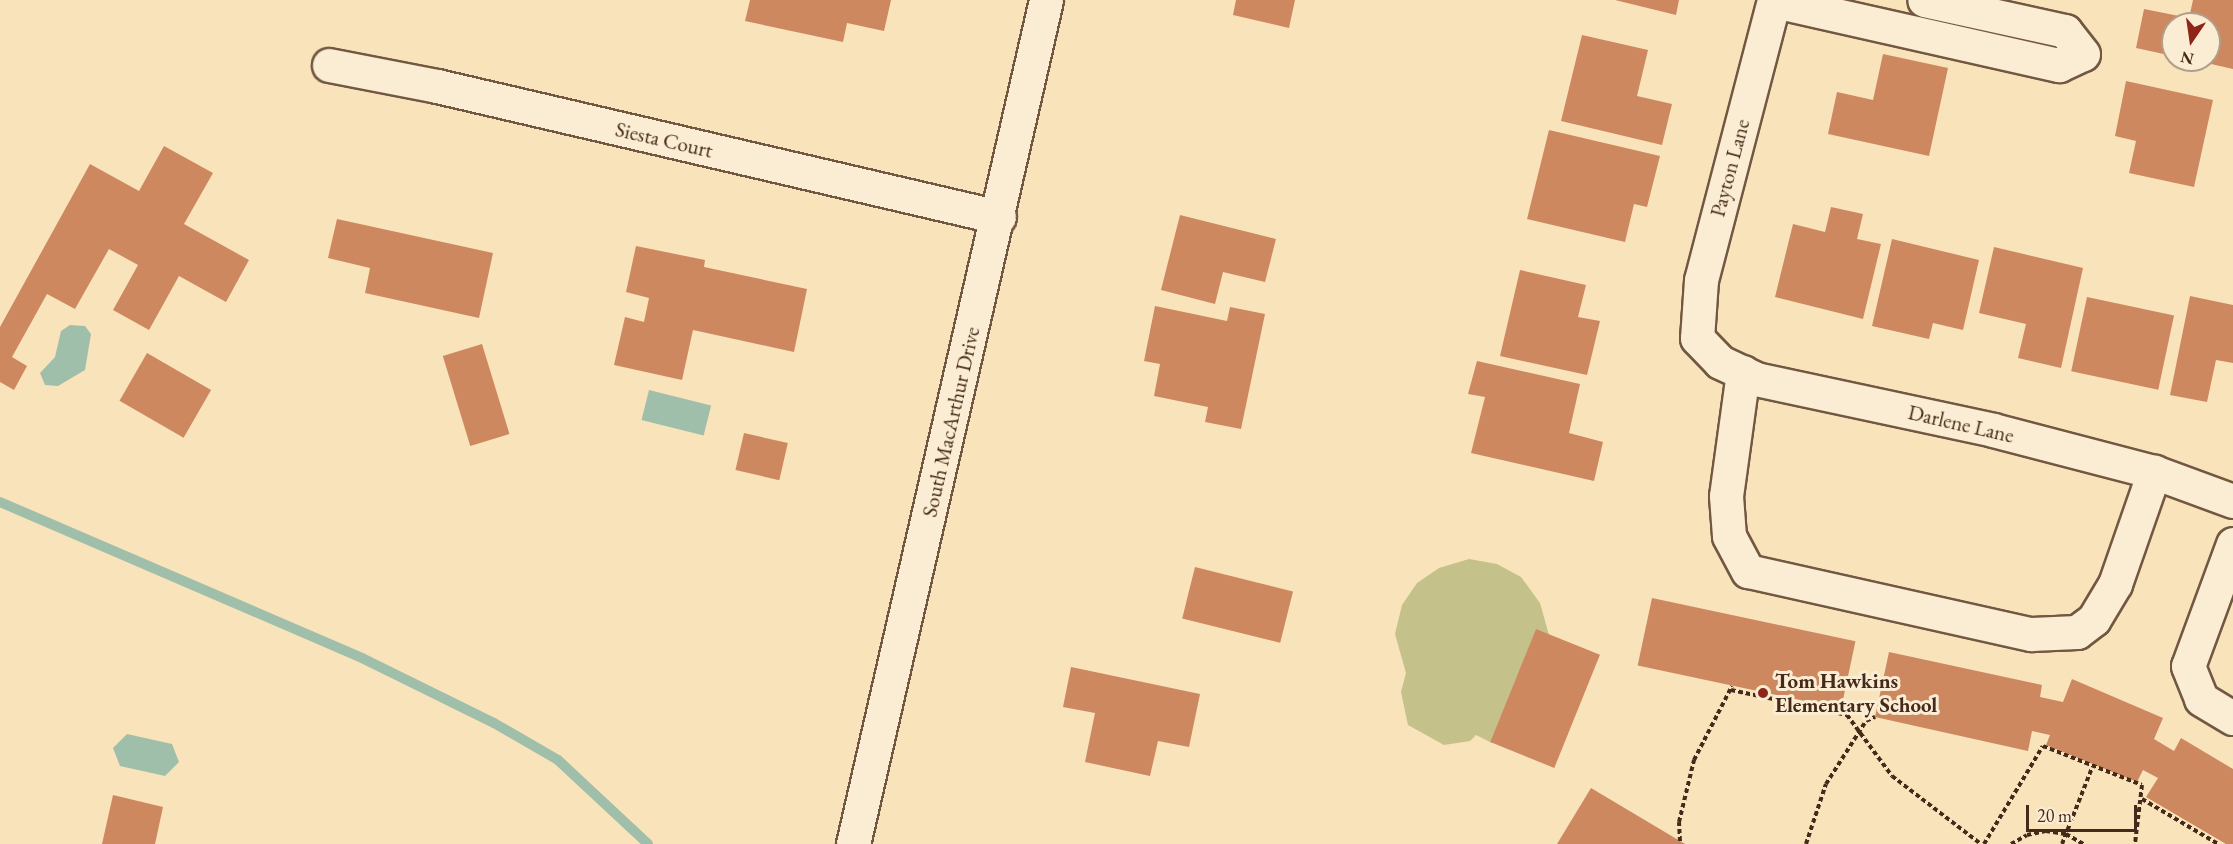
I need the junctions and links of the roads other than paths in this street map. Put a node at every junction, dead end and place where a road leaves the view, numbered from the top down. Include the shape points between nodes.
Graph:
1 (1046, 0) edge
2 (1774, 0) edge
3 (1924, 0) edge
4 (328, 65) dead end
5 (999, 217) junction
6 (1697, 338) joint
7 (1743, 372) junction
8 (2154, 472) junction
9 (2233, 501) edge
10 (2233, 544) edge
11 (2233, 718) edge
12 (853, 844) edge

1 - 5 street, South MacArthur Drive
2 - 3 street via 2059,65 2083,54 2065,31
2 - 6 street, Payton Lane via 1701,280
4 - 5 street, Siesta Court via 437,86
5 - 12 street, South MacArthur Drive
6 - 7 street, Darlene Lane via 1720,362
7 - 8 street, Darlene Lane
7 - 8 street via 1726,496 1729,536 1748,571 2031,634 2077,632 2094,619 2115,584
8 - 9 street, Darlene Lane
10 - 11 street via 2188,666 2201,699

